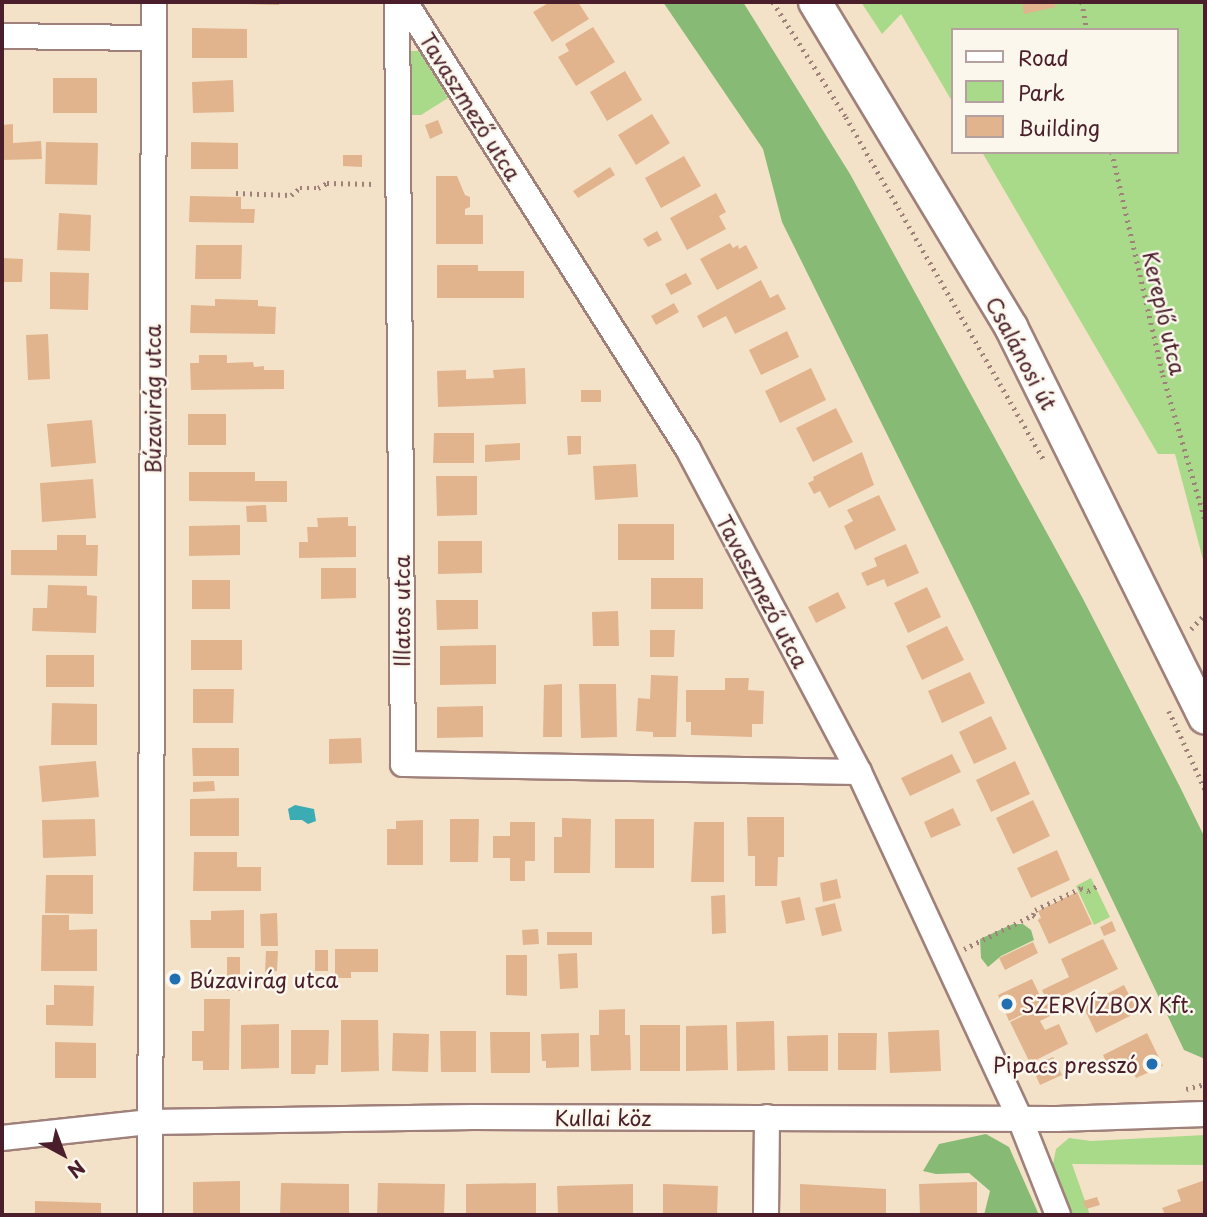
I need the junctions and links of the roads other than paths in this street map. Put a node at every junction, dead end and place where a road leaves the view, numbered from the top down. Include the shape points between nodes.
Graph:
1 (154, 2) edge
2 (397, 2) edge
3 (405, 2) edge
4 (816, 2) edge
5 (2, 36) edge
6 (154, 38) junction
7 (1205, 717) edge
8 (859, 772) junction
9 (1205, 1114) edge
10 (767, 1117) junction
11 (1020, 1119) junction
12 (150, 1122) junction
13 (2, 1138) edge
14 (150, 1215) edge
15 (766, 1215) edge
16 (1058, 1215) edge

1 - 6 street, Búzavirág utca
2 - 8 street, Illatos utca via 402,764
3 - 8 street, Tavaszmező utca via 688,449
4 - 7 street, Csalánosi út via 1011,327
5 - 6 street
6 - 12 street, Búzavirág utca
8 - 11 street, Tavaszmező utca
9 - 11 street, Kullai köz
10 - 11 street, Kullai köz
10 - 12 street, Kullai köz
10 - 15 street
11 - 16 street, Tavaszmező utca
12 - 13 street, Kullai köz
12 - 14 street, Búzavirág utca

